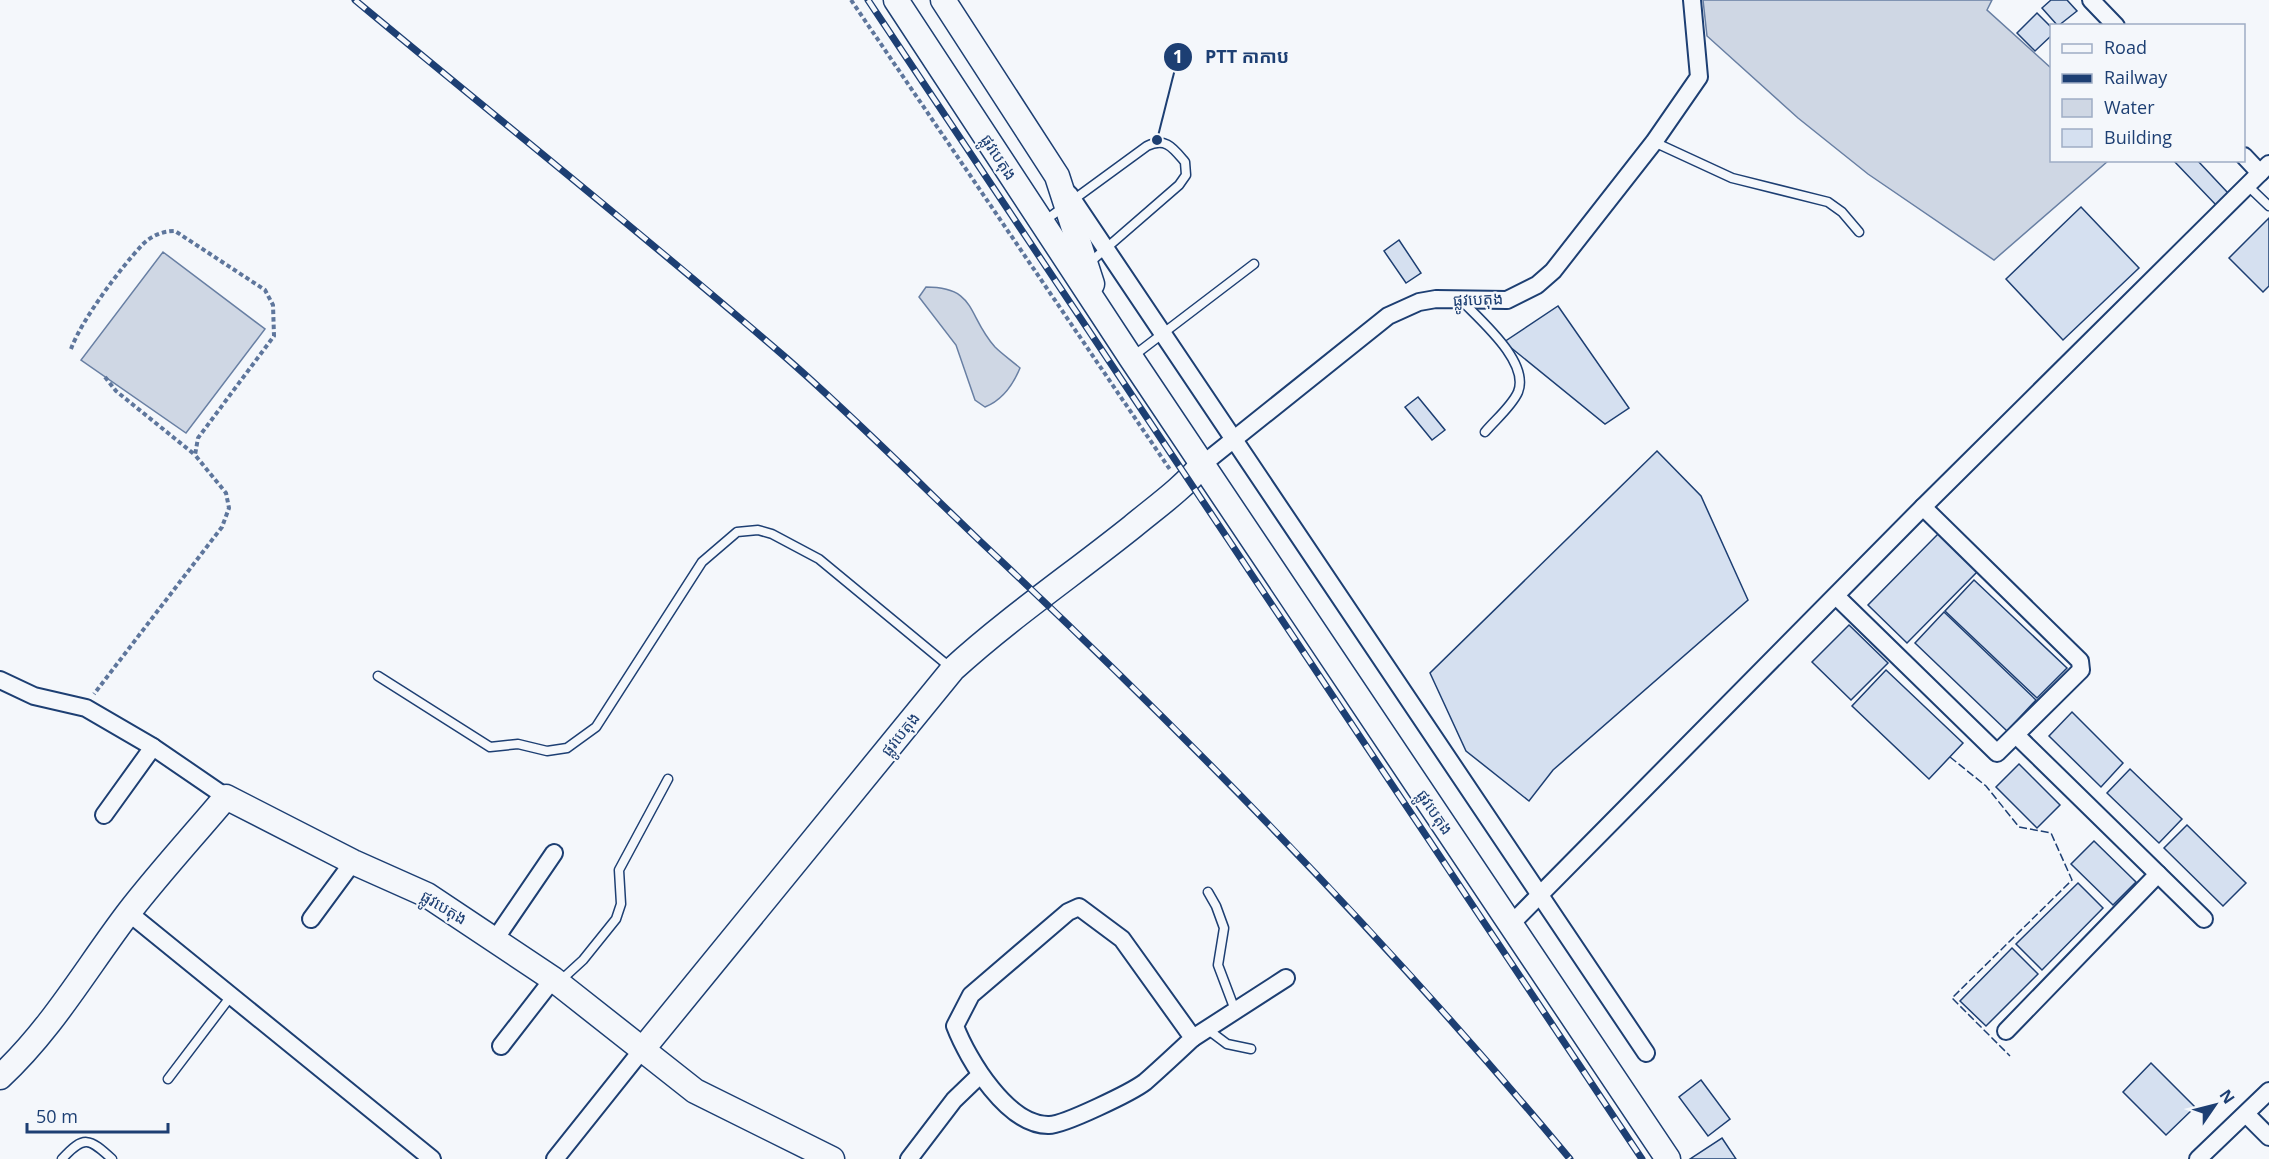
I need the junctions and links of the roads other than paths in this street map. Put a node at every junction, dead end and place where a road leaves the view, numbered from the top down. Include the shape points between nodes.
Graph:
1 (896, 0) edge
2 (943, 0) edge
3 (1692, 0) edge
4 (2091, 0) edge
5 (2114, 24) edge
6 (1654, 142) junction
7 (2245, 157) edge
8 (2265, 169) edge
9 (2248, 186) junction
10 (1070, 202) junction
11 (2269, 206) edge
12 (1042, 222) junction
13 (1860, 232) dead end
14 (1106, 250) junction
15 (1254, 264) dead end
16 (1081, 269) junction
17 (1461, 300) junction
18 (1162, 333) junction
19 (1131, 358) junction
20 (1485, 432) dead end
21 (1232, 439) junction
22 (1203, 464) junction
23 (1923, 507) junction
24 (1836, 596) junction
25 (953, 669) junction
26 (378, 676) dead end
27 (0, 680) edge
28 (2016, 735) junction
29 (153, 747) junction
30 (668, 779) dead end
31 (226, 796) junction
32 (104, 815) dead end
33 (554, 853) dead end
34 (353, 862) junction
35 (2158, 874) junction
36 (1208, 892) dead end
37 (1539, 894) junction
38 (129, 913) junction
39 (311, 919) dead end
40 (2204, 919) dead end
41 (1510, 925) junction
42 (496, 938) junction
43 (1286, 978) dead end
44 (556, 981) junction
45 (231, 996) junction
46 (1235, 1010) junction
47 (1207, 1029) junction
48 (2006, 1031) dead end
49 (1193, 1038) junction
50 (501, 1046) dead end
51 (1251, 1049) dead end
52 (642, 1050) junction
53 (1646, 1053) dead end
54 (980, 1075) junction
55 (0, 1077) edge
56 (168, 1079) dead end
57 (2269, 1091) edge
58 (2246, 1114) junction
59 (2269, 1137) edge
60 (62, 1159) edge
61 (112, 1159) edge
62 (432, 1159) edge
63 (555, 1159) edge
64 (832, 1159) edge
65 (909, 1159) edge
66 (1668, 1159) edge
67 (2198, 1159) edge

1 - 12 street, ផ្លូវបេតុង
2 - 10 street, ផ្លូវបេតុង
3 - 6 street, ផ្លូវបេតុង via 1699,77
4 - 5 street
6 - 13 lane via 1732,178 1828,202
6 - 17 street, ផ្លូវបេតុង via 1553,271 1537,285 1507,300
7 - 8 street
8 - 9 street
9 - 11 lane
9 - 23 street
10 - 12 lane
10 - 14 street
10 - 14 lane via 1157,141 1168,143 1185,162 1186,175 1179,185
10 - 16 street, ផ្លូវបេតុង
12 - 16 street, ផ្លូវបេតុង
14 - 16 lane
14 - 18 street
15 - 18 lane
16 - 19 street, ផ្លូវបេតុង via 1102,315
17 - 20 lane via 1513,359 1521,378 1518,393
17 - 21 street, ផ្លូវបេតុង via 1419,302 1388,316
18 - 19 lane
18 - 21 street
19 - 22 street, ផ្លូវបេតុង
21 - 22 street, ផ្លូវបេតុង
21 - 37 street
22 - 25 street, ផ្លូវបេតុង via 1182,487
22 - 41 street, ផ្លូវបេតុង
23 - 24 street
23 - 28 street via 2082,665
24 - 28 street via 1992,750 1997,753
24 - 37 street
25 - 26 lane via 819,559 759,530 737,532 702,562 596,727 567,748 548,751 518,744 490,747
25 - 52 street, ផ្លូវបេតុង
27 - 29 street via 34,696 86,708
28 - 35 street
29 - 31 street
29 - 32 street
30 - 44 lane via 619,870 621,904 616,919 583,960
31 - 34 street, ផ្លូវបេតុង
31 - 38 street
33 - 42 street
34 - 39 street
34 - 42 street, ផ្លូវបេតុង via 427,895
35 - 40 street
35 - 48 street
36 - 46 lane via 1224,928 1218,965
37 - 41 street
37 - 53 street
38 - 45 street
38 - 55 street via 69,996
41 - 66 street, ផ្លូវបេតុង
42 - 44 street, ផ្លូវបេតុង
43 - 46 street
44 - 50 street
44 - 52 street, ផ្លូវបេតុង
45 - 56 lane
45 - 62 street
46 - 47 street
47 - 49 street
47 - 51 lane via 1227,1044
49 - 54 street via 1143,1083 1064,1122 1050,1125 1034,1124 1017,1114
49 - 54 street via 1122,939 1079,907 1068,912 970,995 955,1026
52 - 63 street, ផ្លូវបេតុង
52 - 64 street, ផ្លូវបេតុង via 695,1091
54 - 65 street via 954,1100
57 - 58 street
58 - 59 street
58 - 67 street
60 - 61 lane via 78,1143 86,1141

